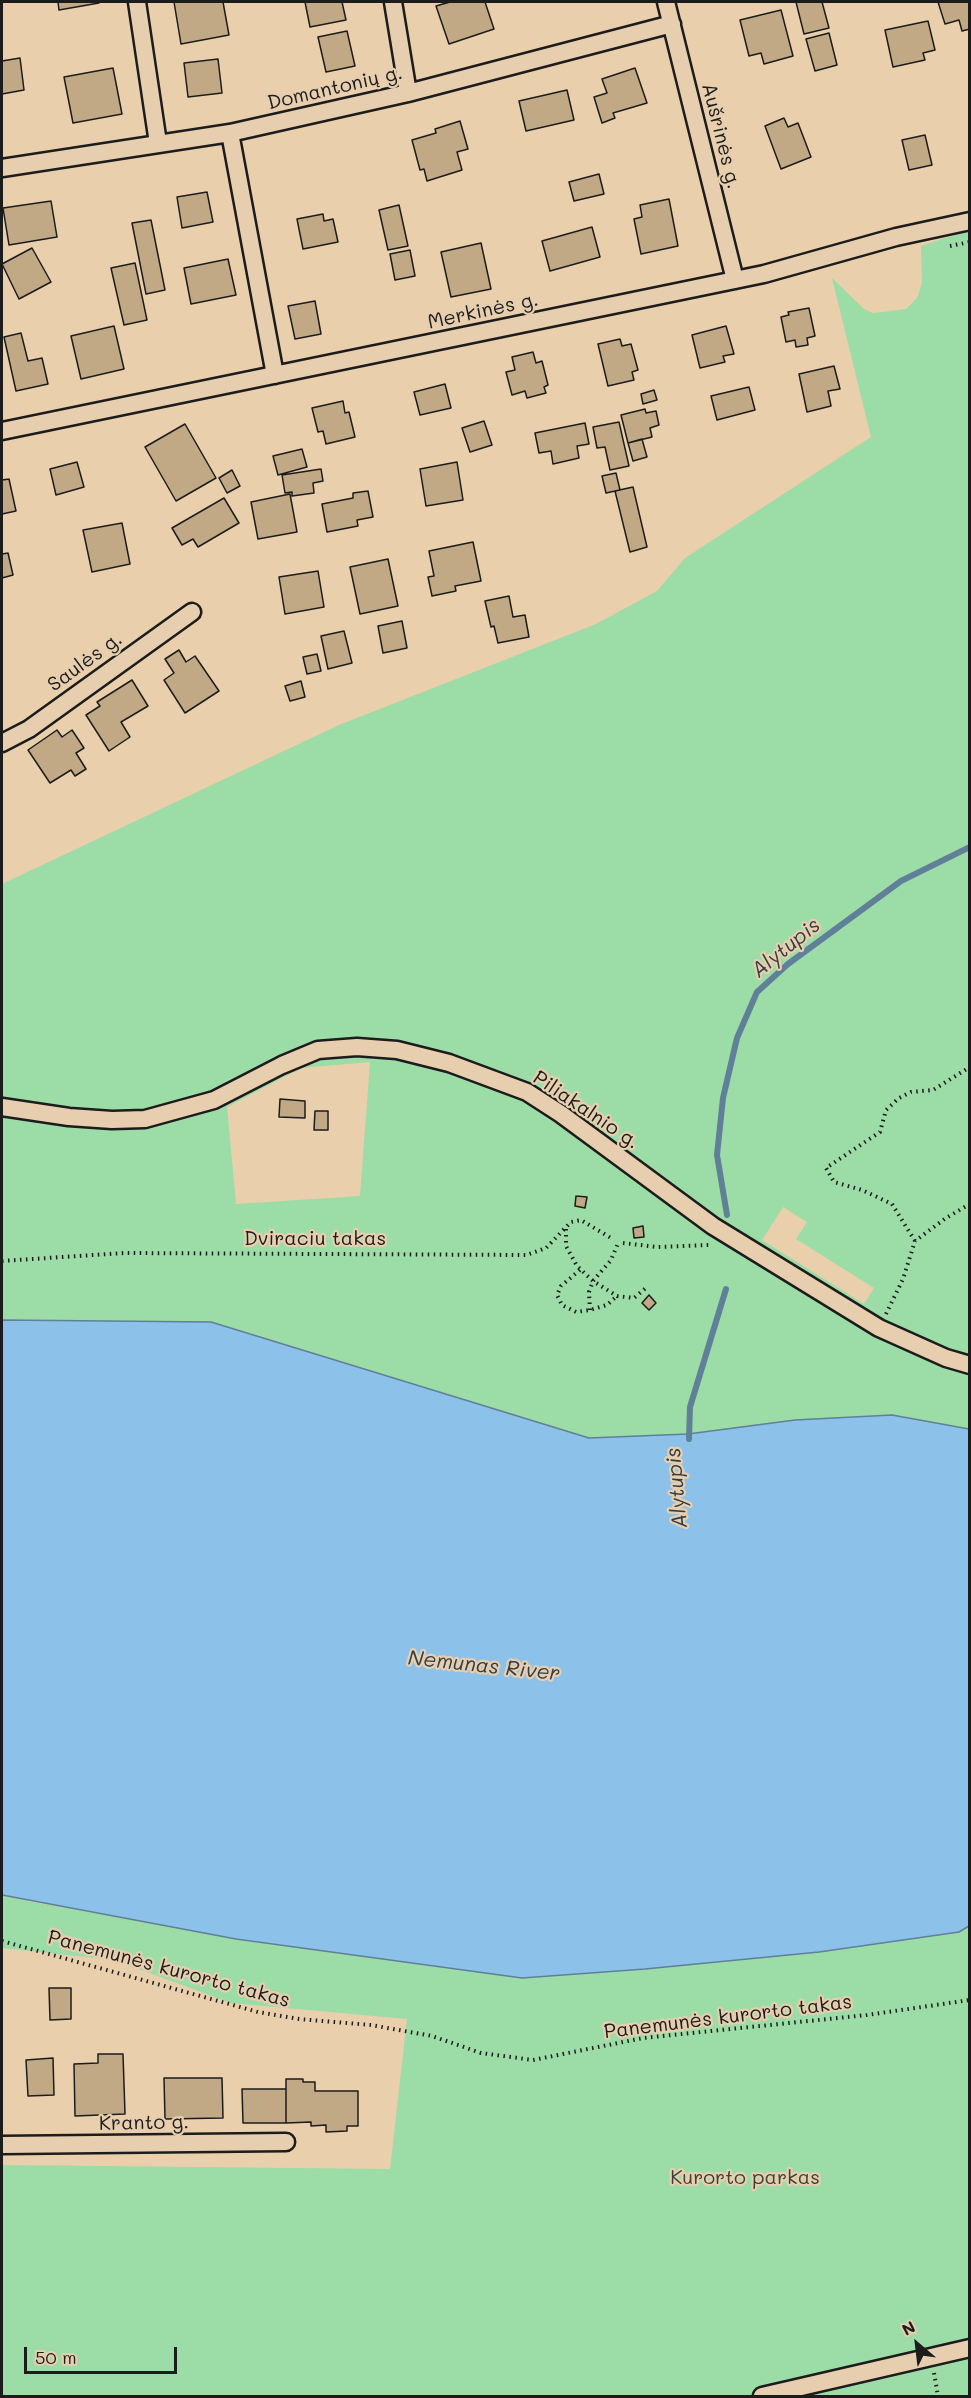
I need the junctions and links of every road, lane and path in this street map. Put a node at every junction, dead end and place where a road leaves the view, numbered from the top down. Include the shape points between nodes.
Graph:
1 (137, 2) edge
2 (393, 2) edge
3 (666, 2) edge
4 (672, 24) junction
5 (408, 93) junction
6 (230, 133) junction
7 (158, 143) junction
8 (2, 168) edge
9 (969, 221) edge
10 (735, 280) junction
11 (275, 375) junction
12 (2, 431) edge
13 (192, 612) dead end
14 (2, 743) edge
15 (969, 1067) edge
16 (2, 1107) edge
17 (969, 1204) edge
18 (566, 1228) junction
19 (611, 1238) dead end
20 (915, 1241) junction
21 (710, 1245) dead end
22 (2, 1261) edge
23 (580, 1270) junction
24 (593, 1281) junction
25 (647, 1287) dead end
26 (617, 1296) junction
27 (590, 1310) junction
28 (879, 1328) junction
29 (969, 1365) edge
30 (2, 1941) edge
31 (969, 2000) edge
32 (286, 2142) dead end
33 (2, 2145) edge
34 (969, 2348) edge
35 (762, 2397) edge

1 - 7 street
2 - 5 street
3 - 4 street, Aušrinės g.
4 - 5 street, Domantonių g.
4 - 10 street, Aušrinės g.
5 - 6 street, Domantonių g.
6 - 7 street, Domantonių g.
6 - 11 street
7 - 8 street, Domantonių g.
9 - 10 street, Merkinės g.
10 - 11 street, Merkinės g.
11 - 12 street, Merkinės g.
13 - 14 street, Saulės g. via 28,729
15 - 20 path via 933,1090 911,1092 899,1098 886,1110 880,1132 826,1168 834,1182 892,1204
16 - 28 street, Piliakalnio g. via 69,1117 145,1119 214,1100 318,1050 397,1050 439,1060 527,1092 713,1226
17 - 20 path
18 - 19 path via 581,1220
18 - 22 path, Dviraciu takas via 546,1248 526,1255 124,1253
18 - 23 path via 566,1246
20 - 28 path via 903,1280
21 - 24 path via 657,1247 621,1242 612,1260
23 - 24 path
23 - 27 path via 561,1286 557,1295 562,1305 576,1312
24 - 26 path
24 - 27 path
25 - 26 path via 634,1298
26 - 27 path via 607,1305
28 - 29 street, Piliakalnio g.
30 - 31 path, Panemunės kurorto takas via 258,2012 371,2025 432,2036 481,2053 533,2060 643,2038 867,2015
32 - 33 street, Kranto g.
34 - 35 street

